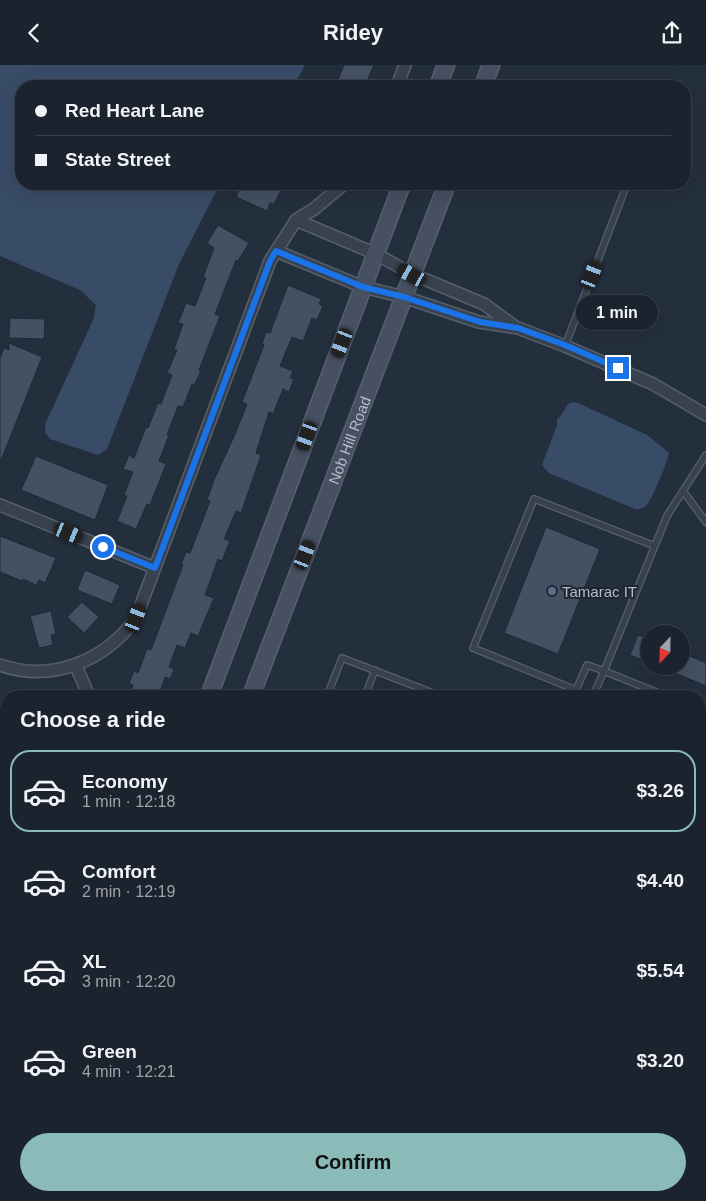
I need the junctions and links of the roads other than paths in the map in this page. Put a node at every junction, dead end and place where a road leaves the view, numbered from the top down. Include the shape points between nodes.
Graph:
1 (405, 65) edge
2 (446, 65) edge
3 (491, 65) edge
4 (399, 80) edge
5 (440, 80) edge
6 (485, 80) edge
7 (337, 190) edge
8 (400, 190) edge
9 (445, 190) edge
10 (625, 190) edge
11 (296, 220) junction
12 (276, 251) junction
13 (376, 254) junction
14 (412, 275) junction
15 (363, 287) junction
16 (404, 297) junction
17 (518, 328) junction
18 (565, 345) junction
19 (706, 415) edge
20 (706, 455) edge
21 (683, 491) junction
22 (0, 505) edge
23 (706, 522) edge
24 (655, 546) junction
25 (155, 568) junction
26 (0, 665) edge
27 (76, 666) junction
28 (375, 670) junction
29 (604, 671) junction
30 (86, 690) edge
31 (211, 690) edge
32 (253, 690) edge
33 (329, 690) edge
34 (367, 690) edge
35 (426, 690) edge
36 (596, 690) edge
37 (651, 690) edge

1 - 4 street
2 - 5 main road
3 - 6 main road
7 - 11 street
8 - 13 main road
9 - 14 main road, Nob Hill Road
10 - 18 lane
11 - 12 street
11 - 13 street
12 - 15 street
12 - 25 street
13 - 14 street
13 - 15 main road
14 - 16 main road, Nob Hill Road
14 - 17 street via 484,304
15 - 16 street
15 - 31 main road
16 - 17 street via 480,322
16 - 32 main road, Nob Hill Road
17 - 18 street
18 - 19 street via 653,383
20 - 21 lane
21 - 23 lane
21 - 24 lane
22 - 25 street
24 - 29 lane
24 - 29 lane via 534,499 473,648 576,689 587,665
25 - 27 street via 136,618 126,632 110,646
26 - 27 street via 32,672
27 - 30 street
28 - 33 lane via 342,658
28 - 34 lane
28 - 35 lane
29 - 36 lane
29 - 37 lane

